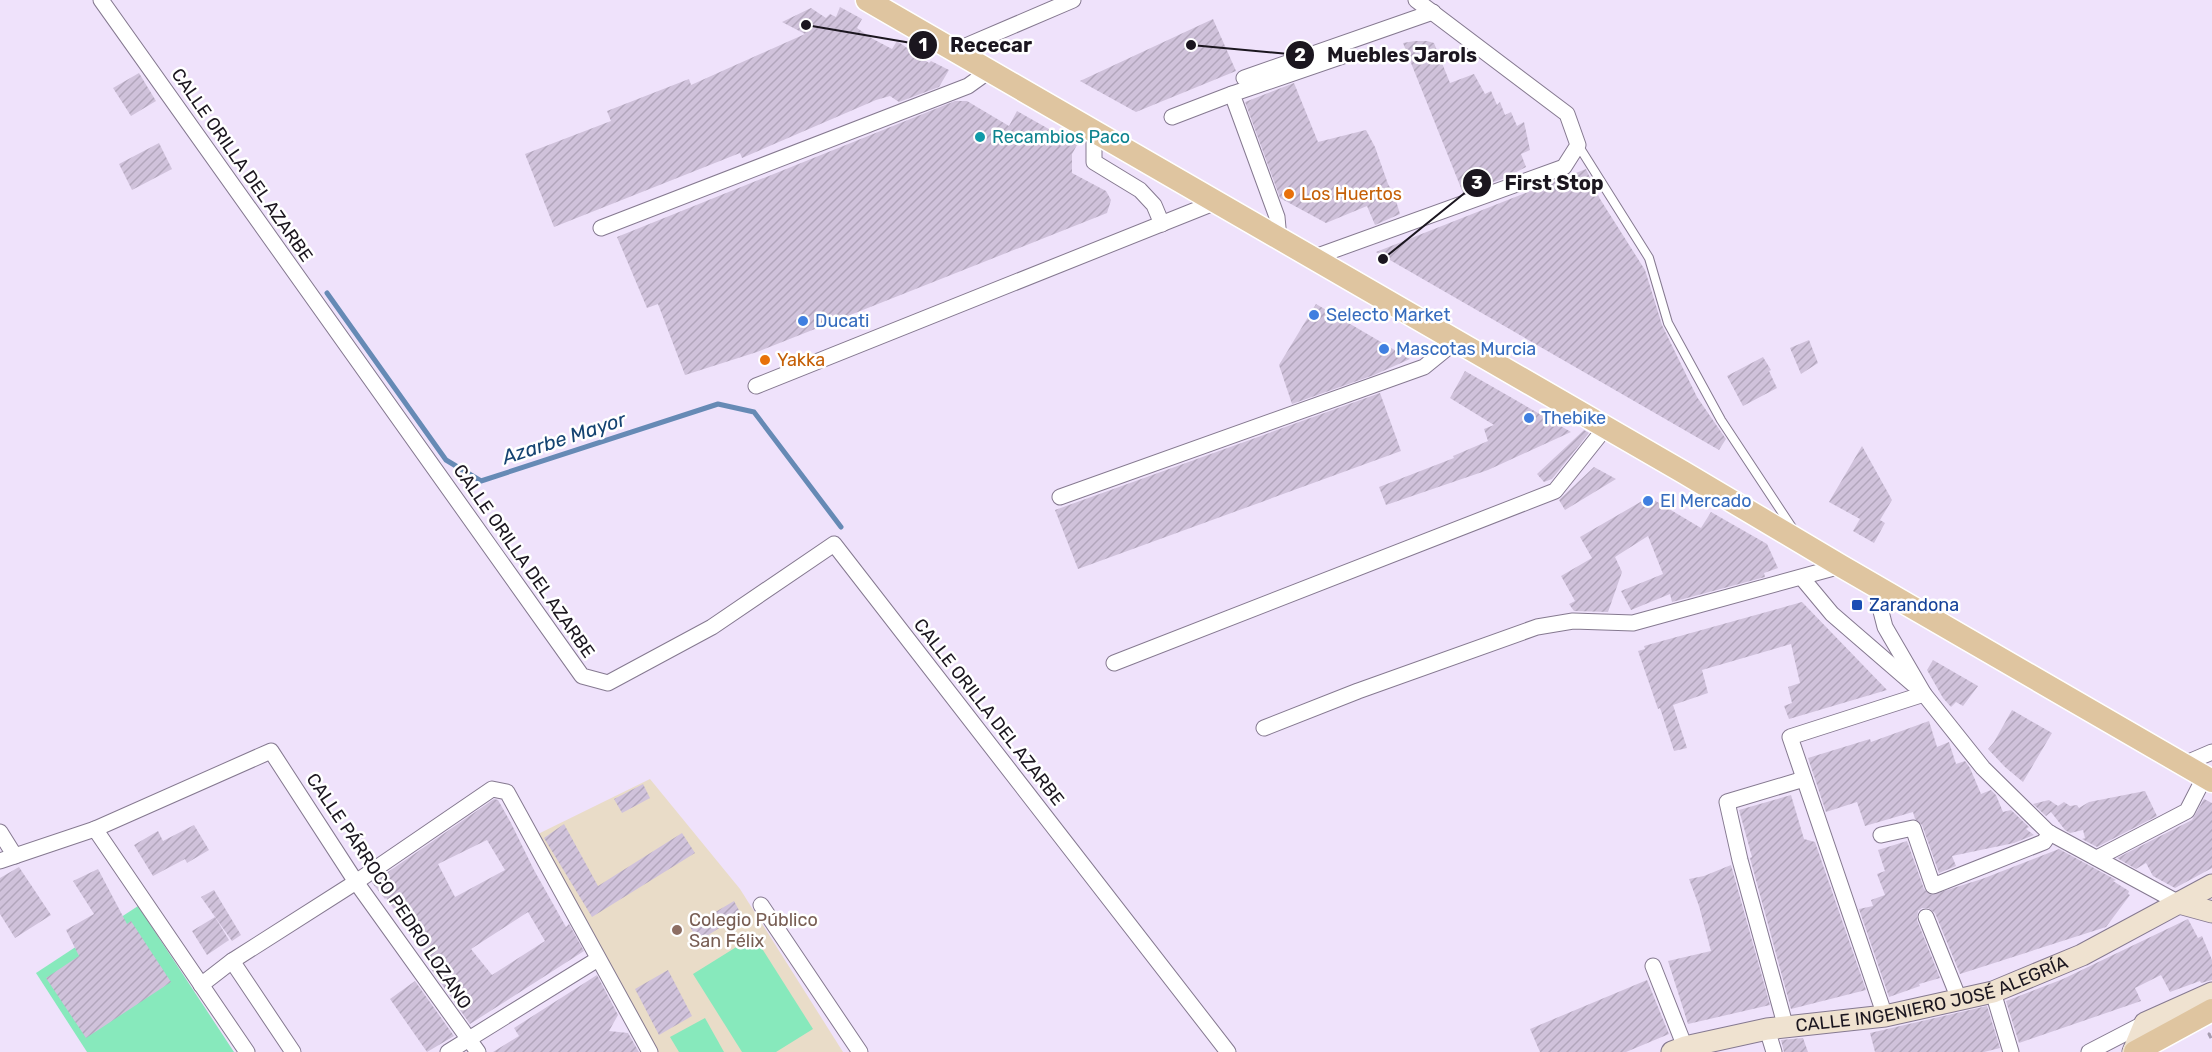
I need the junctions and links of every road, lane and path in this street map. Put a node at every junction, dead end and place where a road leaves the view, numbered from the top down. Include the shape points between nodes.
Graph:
1 (101, 0) edge
2 (867, 0) edge
3 (1073, 0) edge
4 (1416, 0) edge
5 (1432, 12) junction
6 (954, 51) junction
7 (1346, 55) dead end
8 (989, 71) junction
9 (1244, 78) dead end
10 (1232, 94) junction
11 (1172, 117) dead end
12 (1094, 133) junction
13 (1578, 145) junction
14 (1216, 202) junction
15 (1162, 224) junction
16 (601, 228) dead end
17 (1279, 239) junction
18 (1312, 258) junction
19 (1456, 341) junction
20 (756, 386) dead end
21 (1606, 428) junction
22 (1060, 497) dead end
23 (1802, 543) junction
24 (1841, 566) junction
25 (1802, 578) junction
26 (1874, 584) junction
27 (1114, 663) dead end
28 (1924, 694) junction
29 (1264, 728) dead end
30 (2212, 752) edge
31 (2184, 764) junction
32 (1804, 779) junction
33 (2210, 779) edge
34 (95, 829) junction
35 (0, 832) edge
36 (2050, 833) junction
37 (1881, 835) dead end
38 (15, 856) junction
39 (2097, 858) junction
40 (0, 861) edge
41 (356, 882) junction
42 (2212, 885) edge
43 (761, 905) dead end
44 (2202, 906) edge
45 (1926, 918) dead end
46 (598, 959) junction
47 (232, 961) junction
48 (1653, 966) dead end
49 (201, 985) junction
50 (1993, 992) junction
51 (2212, 993) edge
52 (1959, 999) junction
53 (2212, 1010) edge
54 (1885, 1016) junction
55 (2145, 1023) junction
56 (1777, 1029) junction
57 (2209, 1034) dead end
58 (468, 1039) junction
59 (2212, 1040) edge
60 (1679, 1049) edge
61 (247, 1052) edge
62 (293, 1052) edge
63 (448, 1052) edge
64 (478, 1052) edge
65 (650, 1052) edge
66 (860, 1052) edge
67 (1228, 1052) edge
68 (1774, 1052) edge
69 (2011, 1052) edge
70 (2089, 1052) edge
71 (2134, 1052) edge

1 - 67 street, CALLE ORILLA DEL AZARBE via 582,676 608,683 712,627 834,544
2 - 6 main road
3 - 6 street
4 - 5 street
5 - 9 street
5 - 13 street via 1567,114
6 - 8 main road
7 - 10 street
8 - 12 main road
8 - 16 street via 968,86
10 - 11 street
10 - 17 street via 1277,217
12 - 14 main road
12 - 15 street via 1094,162 1140,190 1154,205
13 - 18 street via 1564,167
13 - 23 lane via 1649,258 1668,323 1721,420
14 - 15 street
14 - 17 main road
15 - 20 street
17 - 18 main road
18 - 19 main road
19 - 21 main road
19 - 22 street via 1424,367
21 - 23 main road
21 - 27 street via 1555,491
23 - 24 main road
24 - 25 street
24 - 26 main road
25 - 28 street via 1832,614
25 - 29 street via 1633,623 1573,621 1537,627
26 - 28 street via 1885,627
26 - 31 main road
28 - 32 street via 1790,737
28 - 36 street via 1983,768
30 - 31 street
31 - 33 main road
32 - 54 street
32 - 56 street via 1727,802
33 - 39 street via 2187,811
34 - 38 street
34 - 41 street, CALLE PÁRROCO PEDRO LOZANO via 271,751
34 - 49 street
35 - 38 street
36 - 37 street via 2044,842 1933,886 1913,828
36 - 39 street
38 - 40 street
39 - 44 street
41 - 46 street via 492,789 507,792
41 - 47 street
41 - 58 street, CALLE PÁRROCO PEDRO LOZANO
42 - 44 street, CALLE INGENIERO JOSÉ ALEGRÍA
43 - 66 street
44 - 50 street, CALLE INGENIERO JOSÉ ALEGRÍA
45 - 52 street
46 - 58 street
46 - 65 street
47 - 49 street
47 - 62 street
48 - 60 street
49 - 61 street
50 - 52 street, CALLE INGENIERO JOSÉ ALEGRÍA
50 - 69 street
51 - 55 street
52 - 54 street, CALLE INGENIERO JOSÉ ALEGRÍA
53 - 71 main road
54 - 56 street, CALLE INGENIERO JOSÉ ALEGRÍA
55 - 70 street
55 - 71 street
56 - 60 street, CALLE INGENIERO JOSÉ ALEGRÍA
56 - 68 street
57 - 59 path
58 - 63 street
58 - 64 street, CALLE PÁRROCO PEDRO LOZANO

